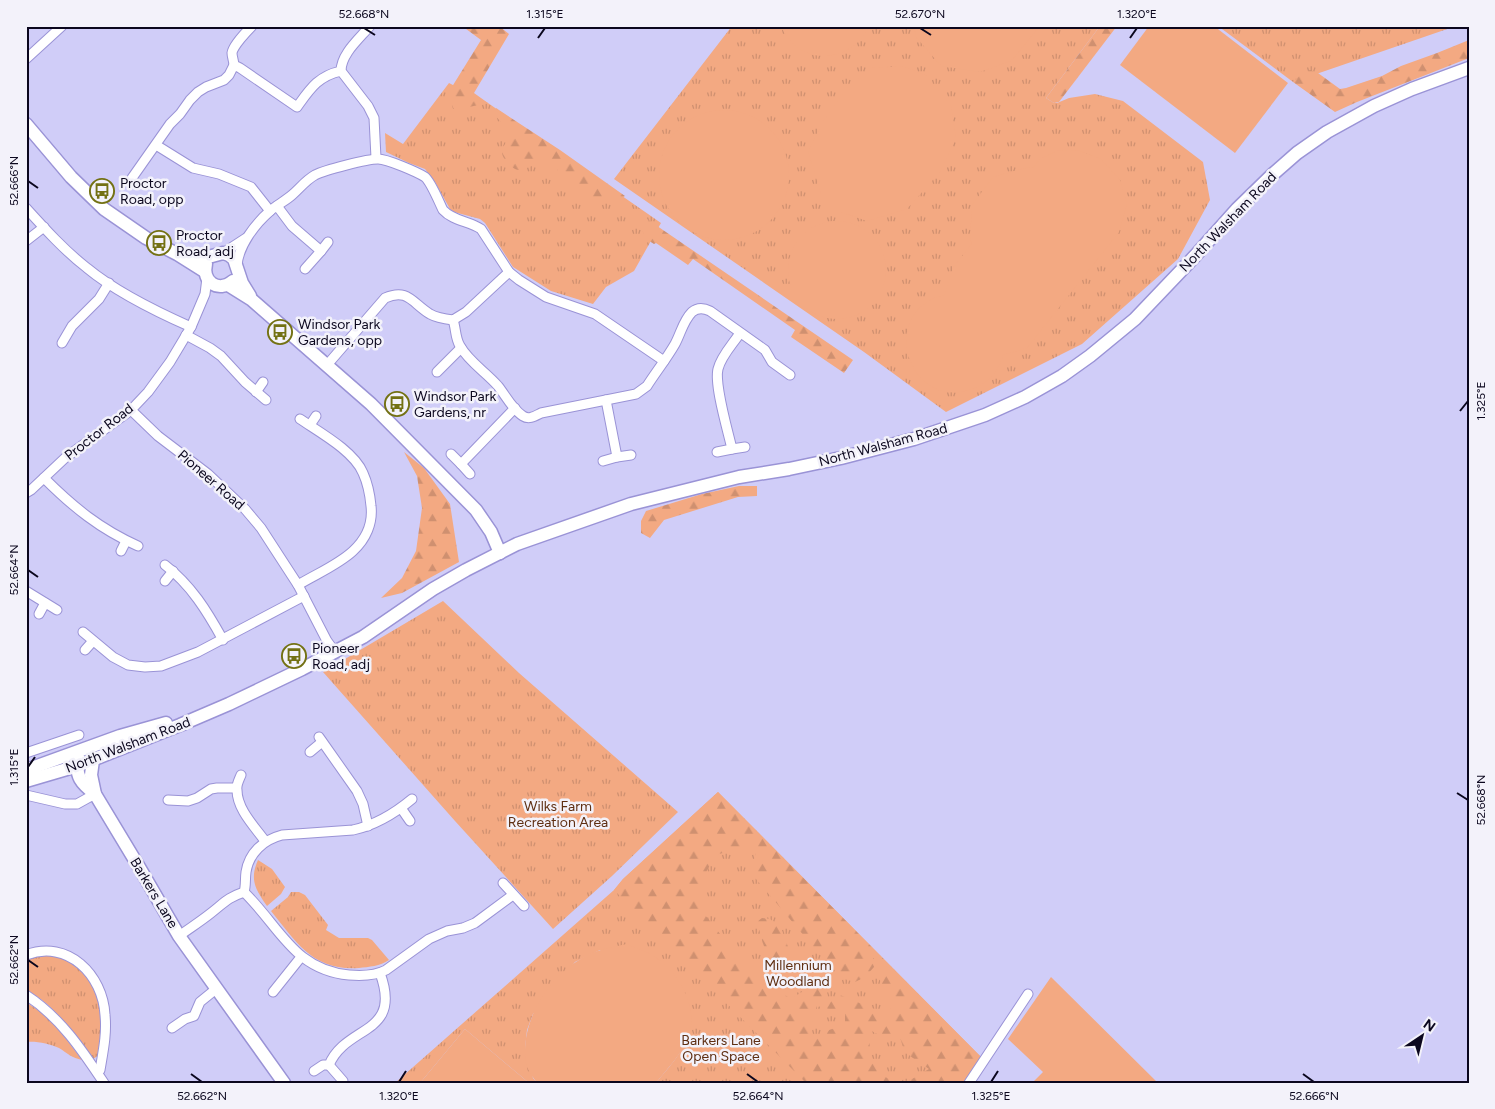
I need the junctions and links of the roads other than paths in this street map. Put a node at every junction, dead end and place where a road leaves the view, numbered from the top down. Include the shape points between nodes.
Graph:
1 (62, 26) edge
2 (252, 26) edge
3 (370, 26) edge
4 (26, 59) edge
5 (234, 65) junction
6 (1469, 68) edge
7 (341, 71) junction
8 (26, 124) edge
9 (156, 145) junction
10 (376, 158) junction
11 (132, 178) dead end
12 (26, 208) edge
13 (273, 209) junction
14 (44, 227) junction
15 (248, 236) junction
16 (26, 241) edge
17 (328, 242) dead end
18 (321, 252) junction
19 (177, 254) junction
20 (217, 255) junction
21 (237, 268) junction
22 (305, 270) dead end
23 (509, 272) junction
24 (206, 274) junction
25 (109, 283) junction
26 (224, 286) junction
27 (252, 300) junction
28 (197, 316) junction
29 (453, 320) junction
30 (189, 331) junction
31 (740, 333) junction
32 (62, 343) dead end
33 (461, 348) junction
34 (664, 361) junction
35 (327, 365) junction
36 (437, 372) dead end
37 (790, 375) dead end
38 (263, 382) dead end
39 (256, 392) junction
40 (266, 400) dead end
41 (606, 400) junction
42 (515, 408) junction
43 (131, 410) junction
44 (316, 416) dead end
45 (300, 419) dead end
46 (310, 425) junction
47 (744, 447) dead end
48 (732, 449) junction
49 (716, 452) dead end
50 (451, 454) dead end
51 (631, 455) dead end
52 (617, 457) junction
53 (603, 460) dead end
54 (461, 464) junction
55 (470, 474) dead end
56 (44, 478) junction
57 (26, 493) edge
58 (126, 541) junction
59 (138, 546) dead end
60 (121, 551) dead end
61 (500, 553) junction
62 (165, 564) dead end
63 (173, 571) junction
64 (164, 581) dead end
65 (298, 585) junction
66 (26, 591) edge
67 (304, 596) junction
68 (45, 603) junction
69 (57, 610) dead end
70 (39, 614) dead end
71 (83, 632) dead end
72 (223, 640) junction
73 (93, 641) junction
74 (86, 650) dead end
75 (335, 652) junction
76 (229, 704) junction
77 (79, 735) dead end
78 (81, 751) junction
79 (310, 752) dead end
80 (26, 753) edge
81 (93, 760) junction
82 (77, 766) junction
83 (26, 770) edge
84 (241, 775) dead end
85 (26, 781) edge
86 (236, 788) junction
87 (95, 794) junction
88 (26, 795) edge
89 (412, 799) dead end
90 (168, 800) dead end
91 (401, 808) junction
92 (410, 821) dead end
93 (368, 826) junction
94 (265, 841) junction
95 (503, 883) dead end
96 (244, 892) junction
97 (513, 895) junction
98 (524, 906) dead end
99 (179, 936) junction
100 (26, 955) edge
101 (300, 957) junction
102 (380, 974) junction
103 (216, 988) junction
104 (273, 992) dead end
105 (1028, 994) dead end
106 (26, 995) edge
107 (172, 1028) dead end
108 (329, 1065) junction
109 (314, 1071) dead end
110 (97, 1072) junction
111 (343, 1081) dead end
112 (104, 1083) edge
113 (284, 1083) edge
114 (969, 1083) edge

1 - 4 street
2 - 5 street via 234,49
3 - 7 street via 345,56
5 - 7 street via 297,107 324,76
5 - 9 street via 224,80 198,92
6 - 61 main road, North Walsham Road via 1374,106 1297,153 1237,209 1135,319 1062,376 1025,397 985,416 914,439 631,504
7 - 10 street via 374,118
8 - 19 main road via 104,209 146,238
9 - 11 street
9 - 13 street via 192,168 219,174 251,187
10 - 13 street via 317,174
10 - 23 street via 426,178 447,215 480,229
12 - 14 street
13 - 15 street
13 - 18 street
14 - 16 street
14 - 25 street via 87,268
15 - 20 street
15 - 21 street
17 - 18 street
18 - 22 street
19 - 20 main road
19 - 24 main road
20 - 21 main road via 229,255
20 - 24 main road via 206,263
21 - 26 main road via 234,280
21 - 27 main road
23 - 29 street
23 - 34 street via 546,298 595,314
24 - 26 main road via 212,284
24 - 28 street, Proctor Road via 205,294
25 - 30 street
25 - 32 street via 99,300 72,326
26 - 27 main road
26 - 28 street, Proctor Road via 213,293
27 - 35 main road
28 - 30 street, Proctor Road
29 - 33 street
29 - 35 street via 432,315 409,297 391,292
30 - 39 street via 221,356
30 - 43 street, Proctor Road via 148,392
31 - 34 street via 710,311 697,309 680,331
31 - 37 street via 765,350 776,371
31 - 48 street via 724,357 717,376
33 - 36 street
33 - 42 street
34 - 41 street via 642,391
35 - 61 main road via 465,498 488,527
38 - 39 street
39 - 40 street
41 - 42 street via 547,411 528,418
41 - 52 street
42 - 54 street
43 - 56 street, Proctor Road via 65,458
43 - 65 street, Pioneer Road via 245,509
44 - 46 street
45 - 46 street
46 - 65 street via 337,444 363,472 370,492 372,517 368,531 355,549
47 - 48 street
48 - 49 street
50 - 54 street
51 - 52 street
52 - 53 street
54 - 55 street
56 - 57 street, Proctor Road
56 - 58 street via 82,513
58 - 59 street
58 - 60 street
61 - 75 main road, North Walsham Road via 433,589 363,637
62 - 63 street
63 - 64 street
63 - 72 street via 197,597
65 - 67 street, Pioneer Road
66 - 68 street
67 - 72 street
67 - 75 street, Pioneer Road
68 - 69 street
68 - 70 street
71 - 73 street
72 - 73 street via 182,659 145,667 128,665
73 - 74 street
75 - 76 main road, North Walsham Road
76 - 78 main road, North Walsham Road
76 - 81 main road, North Walsham Road
77 - 80 street, North Walsham Road
78 - 81 main road
78 - 82 main road
78 - 83 main road, North Walsham Road
79 - 93 street via 321,739 357,791
81 - 82 main road, North Walsham Road
81 - 87 main road, Barkers Lane via 91,775
82 - 85 main road, North Walsham Road
82 - 87 main road, Barkers Lane via 82,784
84 - 86 street
86 - 90 street via 217,788 188,801
86 - 94 street via 243,811
87 - 88 street via 77,804
87 - 99 main road, Barkers Lane
89 - 91 street
91 - 92 street
91 - 93 street
93 - 94 street via 282,835
94 - 96 street via 252,854
95 - 97 street
96 - 99 street via 223,902
96 - 101 street
97 - 98 street
97 - 102 street via 474,923 429,939
99 - 103 main road, Barkers Lane
100 - 110 street via 45,951 64,954 83,966 93,978 106,1014 105,1038
101 - 102 street via 326,971 357,976
101 - 104 street
102 - 108 street via 385,986 383,1012 376,1022 335,1053
103 - 107 street via 203,998 194,1016
103 - 113 main road, Barkers Lane
105 - 114 street
106 - 110 street via 59,1021
108 - 109 street
108 - 111 street
110 - 112 street

